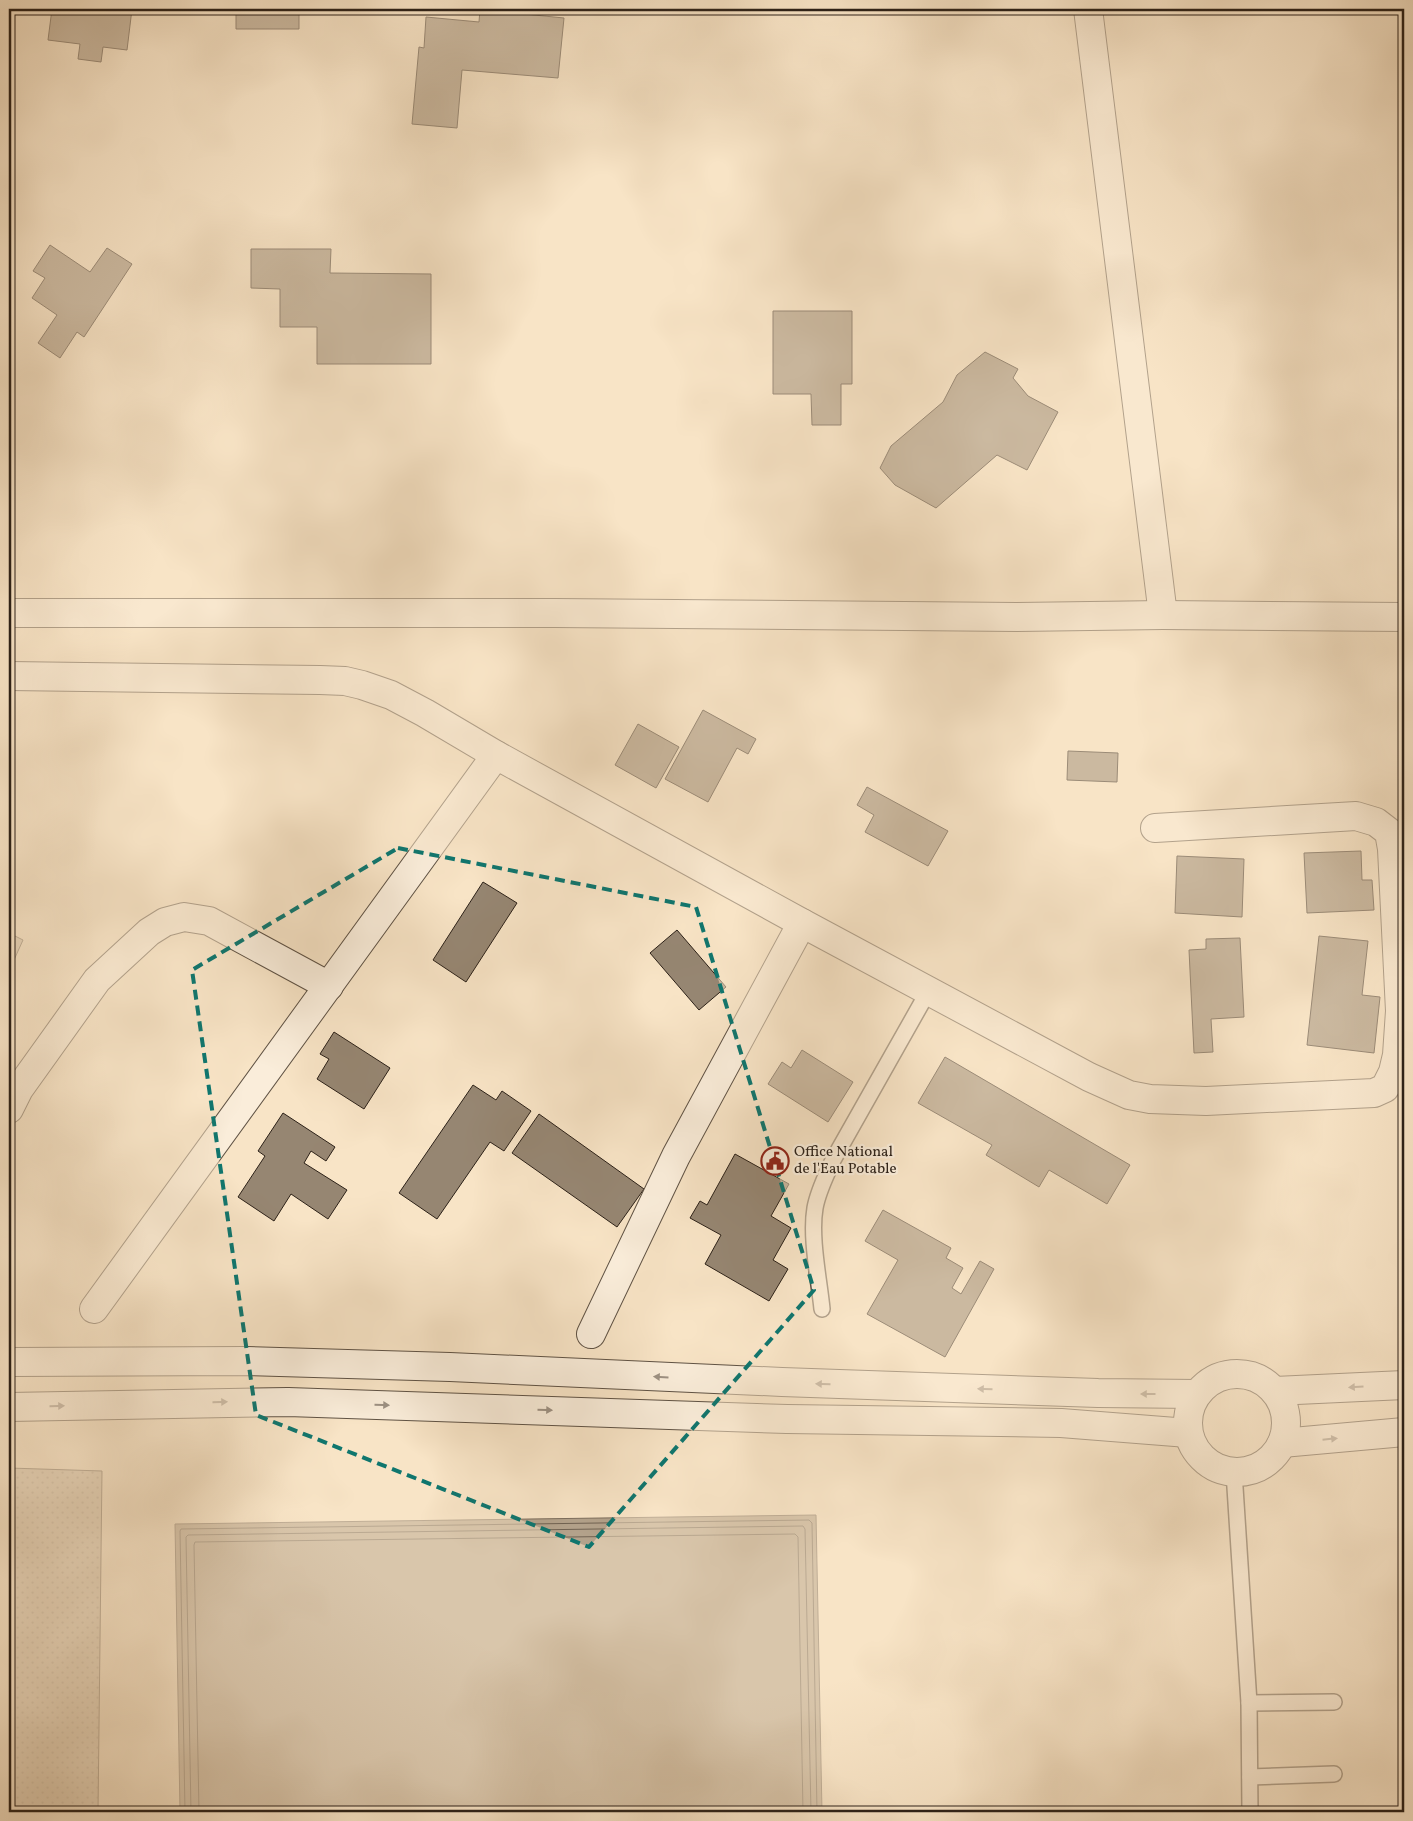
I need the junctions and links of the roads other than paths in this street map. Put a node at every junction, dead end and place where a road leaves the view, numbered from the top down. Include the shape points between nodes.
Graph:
1 (1088, 9) edge
2 (9, 613) edge
3 (1163, 615) junction
4 (1404, 616) edge
5 (9, 676) edge
6 (496, 755) junction
7 (1155, 828) dead end
8 (802, 923) junction
9 (329, 986) junction
10 (929, 990) junction
11 (1402, 1011) edge
12 (9, 1109) edge
13 (94, 1309) dead end
14 (822, 1309) dead end
15 (591, 1334) dead end
16 (9, 1362) edge
17 (1404, 1385) edge
18 (1275, 1391) junction
19 (1196, 1394) junction
20 (9, 1407) edge
21 (1404, 1432) edge
22 (1188, 1433) junction
23 (1282, 1443) junction
24 (1234, 1472) junction
25 (1334, 1702) dead end
26 (1249, 1703) junction
27 (1334, 1774) dead end
28 (1250, 1778) junction
29 (1250, 1812) edge

1 - 3 street
2 - 3 street
3 - 4 street
5 - 6 street via 345,681 391,695
6 - 8 street
6 - 9 street
7 - 11 street via 1344,816 1367,818 1383,826 1392,849
8 - 10 street
8 - 15 street via 676,1156
9 - 12 street via 209,922 184,917 165,922 149,932 97,980 19,1089
9 - 13 street
10 - 11 street via 1089,1077 1119,1091 1150,1100 1206,1101 1374,1093 1385,1088 1393,1072
10 - 14 lane via 833,1160 820,1189 814,1234
19 -> 16 street via 792,1383 256,1361
17 -> 18 street
18 - 19 street via 1250,1375 1235,1373 1220,1376
18 - 23 street via 1286,1416
19 - 22 street via 1190,1406
20 -> 22 street via 288,1402 787,1419 1061,1423
23 -> 21 street
22 - 24 street via 1204,1460
23 - 24 street via 1274,1456 1262,1465 1249,1471
24 - 26 lane
25 - 26 lane
26 - 28 lane
27 - 28 lane
28 - 29 lane

